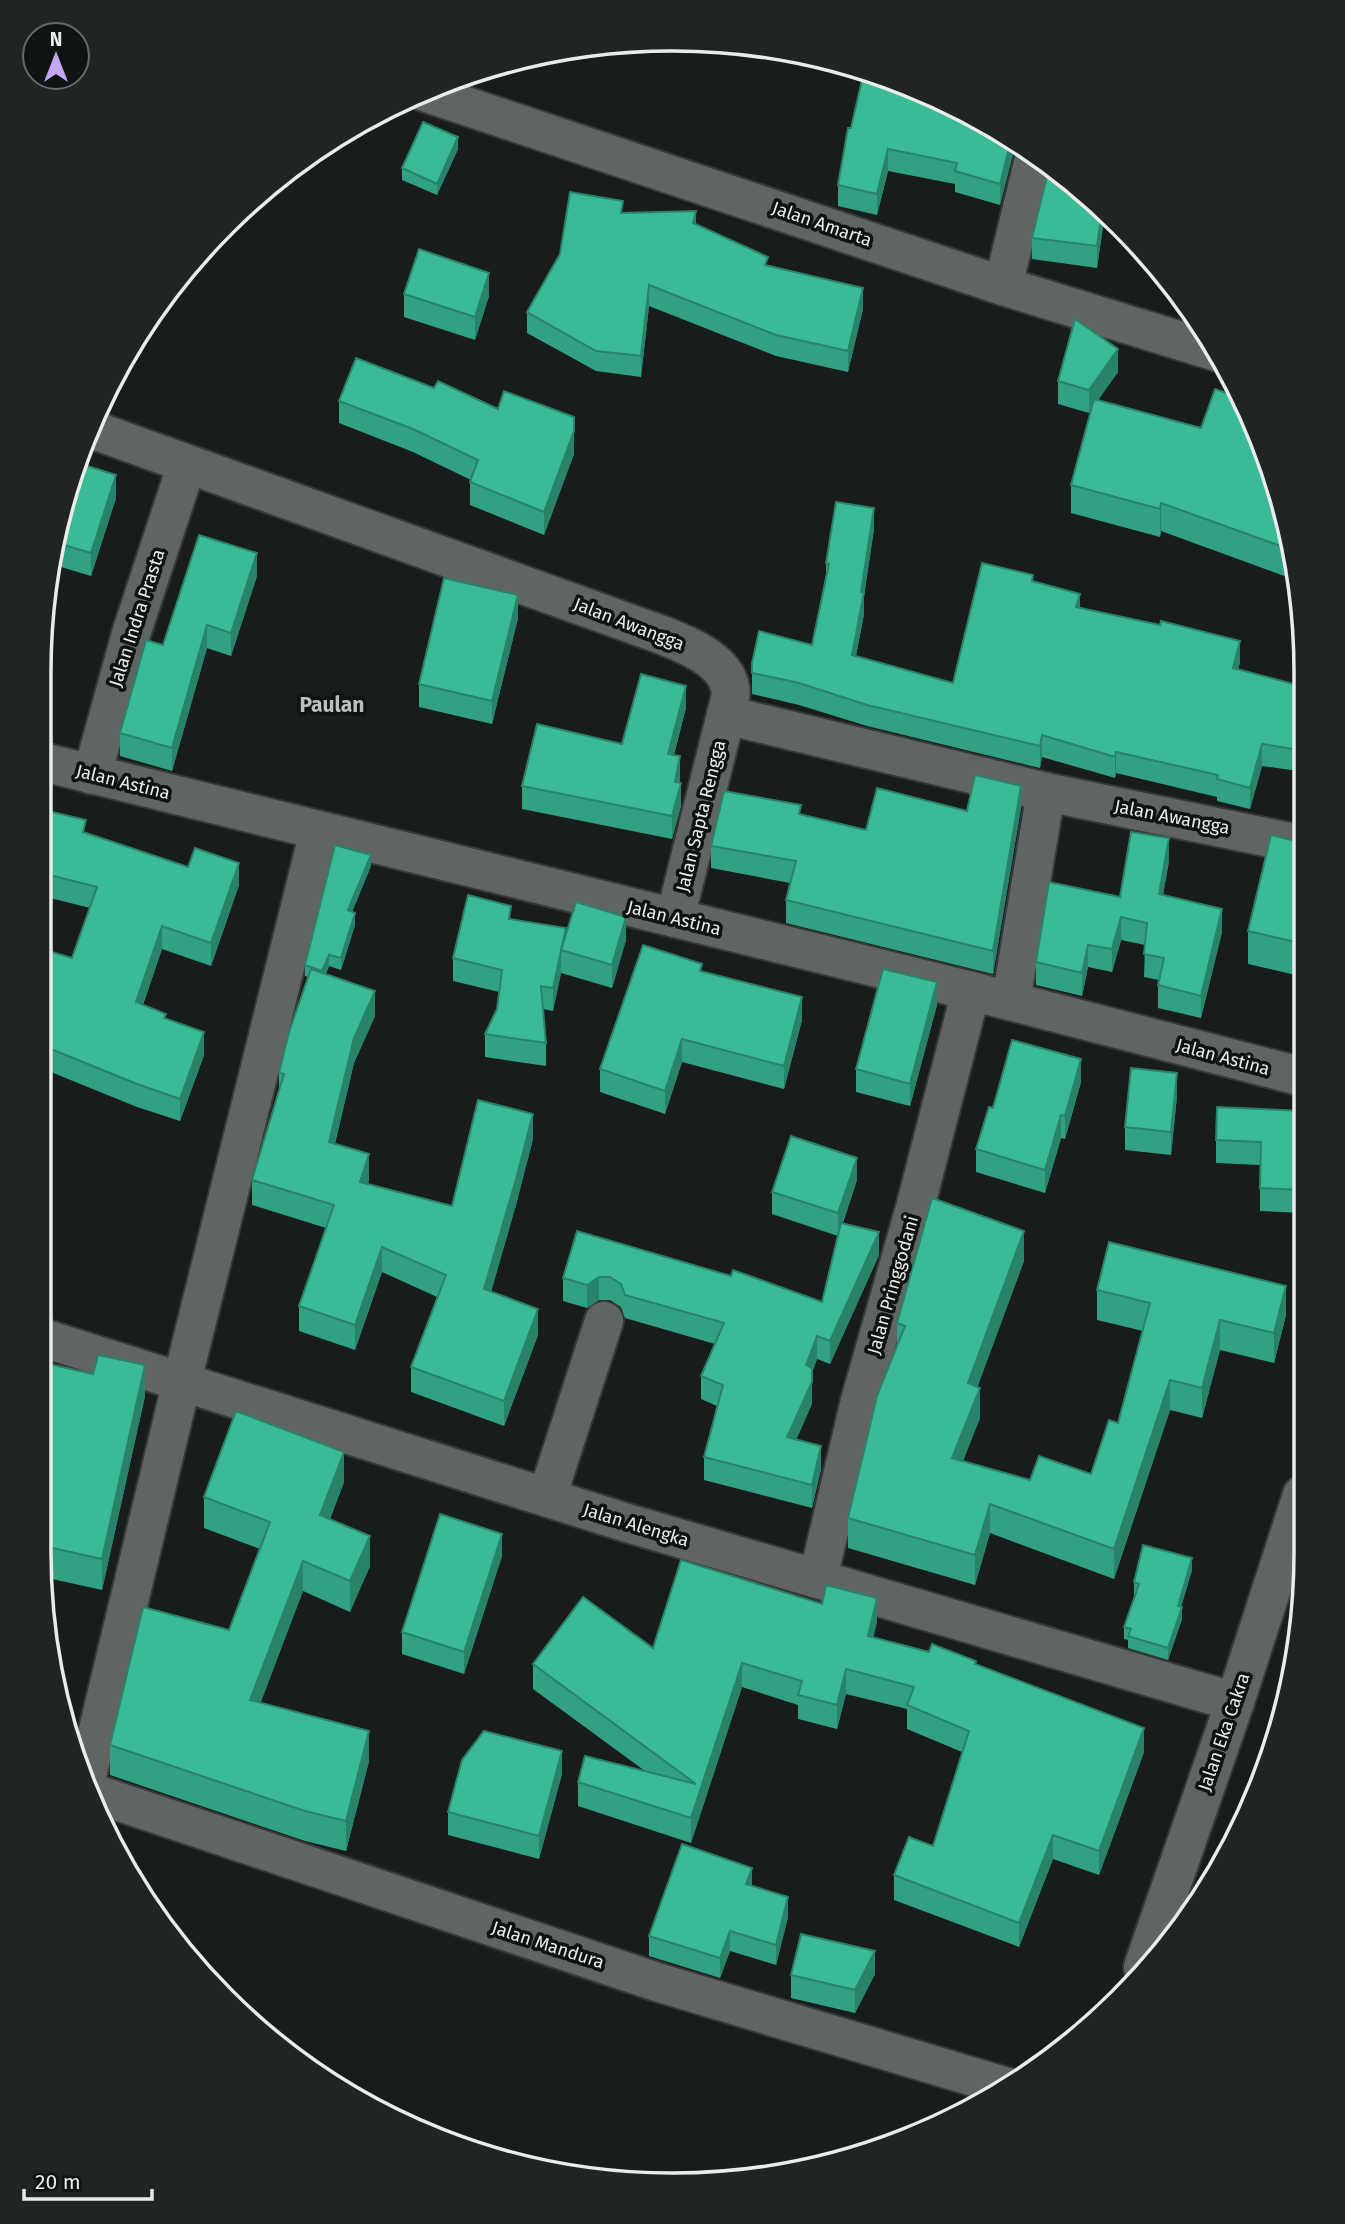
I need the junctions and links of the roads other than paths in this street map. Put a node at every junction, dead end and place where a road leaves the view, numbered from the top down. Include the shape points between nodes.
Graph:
1 (438, 97) edge
2 (1032, 166) edge
3 (1003, 286) junction
4 (1202, 347) edge
5 (99, 432) edge
6 (187, 464) junction
7 (726, 715) junction
8 (51, 764) edge
9 (92, 775) junction
10 (1045, 792) junction
11 (319, 831) junction
12 (1294, 843) edge
13 (675, 918) junction
14 (971, 991) junction
15 (1011, 1001) junction
16 (1294, 1075) edge
17 (604, 1321) dead end
18 (51, 1340) edge
19 (182, 1381) junction
20 (547, 1497) junction
21 (1294, 1519) edge
22 (818, 1578) junction
23 (1235, 1702) junction
24 (89, 1766) edge
25 (101, 1796) edge
26 (1149, 1951) edge
27 (994, 2083) edge

1 - 3 street, Jalan Amarta
2 - 3 street
3 - 4 street, Jalan Amarta
5 - 6 street, Jalan Awangga
6 - 7 street, Jalan Awangga via 698,650 719,667 731,688
6 - 9 street, Jalan Indra Prasta via 131,634
7 - 10 street, Jalan Awangga
7 - 13 street, Jalan Sapta Rengga
8 - 9 street, Jalan Astina
9 - 11 street, Jalan Astina
10 - 12 street, Jalan Awangga
10 - 15 street
11 - 13 street, Jalan Astina
11 - 19 street
13 - 14 street, Jalan Astina
14 - 15 street, Jalan Astina
14 - 22 street, Jalan Pringgodani via 860,1401
15 - 16 street, Jalan Astina
17 - 20 street
18 - 19 street, Jalan Alengka
19 - 20 street, Jalan Alengka
19 - 24 street
20 - 22 street, Jalan Alengka
21 - 23 street, Jalan Eka Cakra
22 - 23 street, Jalan Alengka
23 - 26 street, Jalan Eka Cakra
25 - 27 street, Jalan Mandura via 660,1983

